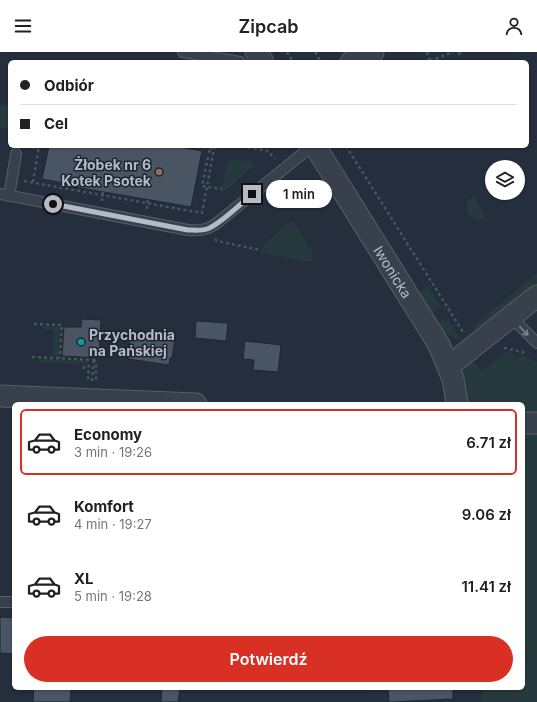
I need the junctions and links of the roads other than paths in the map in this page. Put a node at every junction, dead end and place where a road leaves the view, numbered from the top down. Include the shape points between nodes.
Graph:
1 (183, 52) edge
2 (377, 55) edge
3 (252, 59) edge
4 (358, 60) edge
5 (310, 148) edge
6 (316, 148) edge
7 (16, 154) dead end
8 (5, 195) edge
9 (537, 296) edge
10 (511, 317) junction
11 (537, 343) edge
12 (449, 366) junction
13 (0, 396) edge
14 (181, 402) edge
15 (457, 402) edge
16 (525, 423) edge
17 (537, 424) edge
18 (0, 602) edge
19 (12, 602) edge

1 - 3 lane
2 - 4 street
5 - 8 lane via 208,229 188,230
6 - 12 street, Iwonicka via 424,318
7 - 8 lane via 12,179
9 - 10 street
10 -> 11 lane
10 - 12 street
12 - 15 street, Iwonicka
13 - 14 street via 91,390
16 - 17 street
18 - 19 lane

